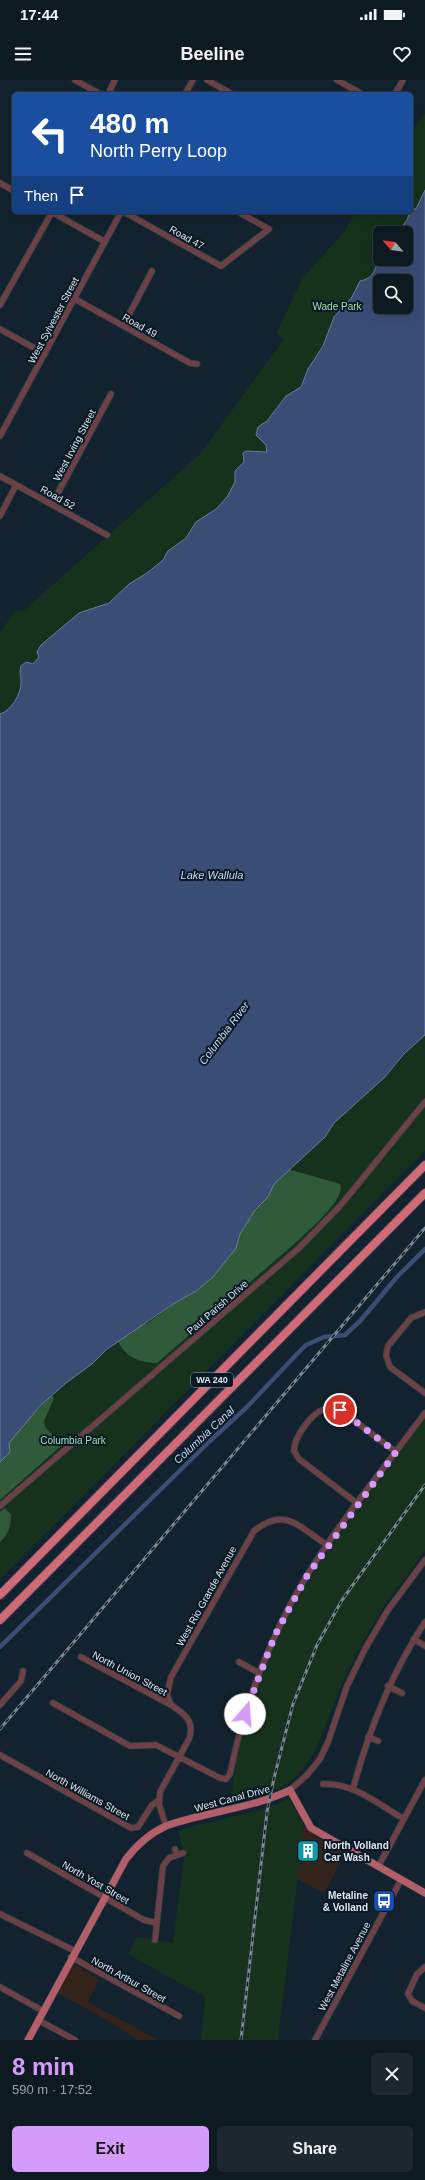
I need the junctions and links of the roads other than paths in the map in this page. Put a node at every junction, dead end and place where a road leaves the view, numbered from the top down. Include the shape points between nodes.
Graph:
1 (75, 80) edge
2 (115, 80) edge
3 (193, 80) edge
4 (207, 80) edge
5 (337, 80) edge
6 (403, 80) edge
7 (96, 92) edge
8 (109, 92) edge
9 (186, 92) edge
10 (228, 92) edge
11 (358, 92) edge
12 (396, 92) edge
13 (0, 183) edge
14 (12, 190) edge
15 (51, 214) edge
16 (56, 214) edge
17 (122, 214) edge
18 (127, 214) edge
19 (242, 214) edge
20 (105, 242) junction
21 (152, 271) dead end
22 (74, 299) junction
23 (0, 305) edge
24 (123, 326) junction
25 (0, 329) edge
26 (45, 354) junction
27 (197, 364) dead end
28 (111, 394) dead end
29 (0, 436) edge
30 (0, 476) edge
31 (16, 485) junction
32 (52, 504) junction
33 (0, 516) edge
34 (107, 535) dead end
35 (425, 1102) edge
36 (425, 1165) edge
37 (425, 1193) edge
38 (425, 1312) edge
39 (425, 1393) edge
40 (425, 1413) edge
41 (396, 1452) junction
42 (358, 1504) junction
43 (0, 1506) edge
44 (328, 1545) junction
45 (425, 1560) edge
46 (0, 1595) edge
47 (0, 1620) edge
48 (425, 1622) edge
49 (414, 1639) junction
50 (425, 1646) edge
51 (81, 1657) dead end
52 (239, 1662) dead end
53 (23, 1671) dead end
54 (259, 1673) junction
55 (388, 1686) junction
56 (402, 1693) dead end
57 (53, 1703) dead end
58 (0, 1705) edge
59 (171, 1705) junction
60 (368, 1737) junction
61 (378, 1741) dead end
62 (0, 1755) edge
63 (179, 1757) junction
64 (425, 1780) edge
65 (323, 1784) dead end
66 (353, 1789) junction
67 (290, 1790) junction
68 (159, 1800) junction
69 (404, 1819) junction
70 (166, 1826) junction
71 (175, 1849) dead end
72 (27, 1853) dead end
73 (378, 1867) junction
74 (401, 1880) junction
75 (425, 1893) edge
76 (104, 1896) junction
77 (0, 1914) edge
78 (157, 1923) junction
79 (155, 1940) dead end
80 (73, 1954) junction
81 (425, 1967) edge
82 (0, 1987) edge
83 (425, 2008) edge
84 (43, 2011) junction
85 (179, 2016) dead end
86 (38, 2020) junction
87 (28, 2040) edge
88 (75, 2040) edge
89 (315, 2040) edge

1 - 7 street
2 - 8 street
3 - 9 street
4 - 10 street
5 - 11 street
6 - 12 street
13 - 14 street
15 - 23 street
16 - 20 street
17 - 20 street, West Sylvester Street
18 - 19 street, Road 47 via 221,266 269,229
20 - 22 street, West Sylvester Street
21 - 24 street
22 - 24 street, Road 49
22 - 26 street, West Sylvester Street
24 - 27 street, Road 49 via 190,363
25 - 26 street
26 - 29 street, West Sylvester Street
28 - 32 street, West Irving Street
30 - 31 street, Road 52
31 - 32 street, Road 52
31 - 33 street
32 - 34 street, Road 52
35 - 43 street, Paul Parish Drive via 340,1206 299,1248
36 - 46 highway, WA 240
37 - 47 highway, WA 240
38 - 39 street via 410,1318 388,1346 386,1356 390,1367
40 - 41 street
41 - 42 street
41 - 42 street via 340,1410 330,1407 319,1411 296,1437 294,1451 300,1459
42 - 44 street
44 - 54 street via 290,1606
44 - 59 street, West Rio Grande Avenue via 287,1520 275,1518 254,1531 171,1677 167,1696
45 - 67 street, West Canal Drive via 388,1610 369,1643 347,1686 320,1759
48 - 49 street
49 - 50 street
49 - 55 street
51 - 59 street, North Union Street
52 - 54 street
53 - 58 street via 21,1681
54 - 63 street via 240,1728 230,1774 226,1779
55 - 56 street
55 - 60 street
57 - 63 street via 130,1746 156,1745
59 - 63 street, North Union Street via 187,1716 191,1724 189,1739
60 - 61 street
60 - 66 street
62 - 68 street, North Williams Street via 131,1828 138,1827
63 - 68 street, North Union Street via 162,1788
64 - 69 street
65 - 66 street
66 - 69 street
67 - 70 main road, West Canal Drive via 274,1798
67 - 73 main road via 311,1828
68 - 70 street
69 - 73 street
70 - 76 main road, West Canal Drive via 143,1840 131,1852
71 - 78 street via 180,1854 169,1858 165,1863
72 - 76 street, North Yost Street
73 - 74 main road
74 - 75 main road
74 - 89 street, West Metaline Avenue
76 - 78 street, North Yost Street via 144,1920
76 - 80 main road, West Canal Drive
77 - 80 street, North Arthur Street
78 - 79 street
80 - 84 main road, West Canal Drive
80 - 85 street, North Arthur Street
81 - 83 street via 417,1974 408,1996 412,2002
82 - 84 street
84 - 86 main road, West Canal Drive
86 - 87 main road, West Canal Drive
86 - 88 street

